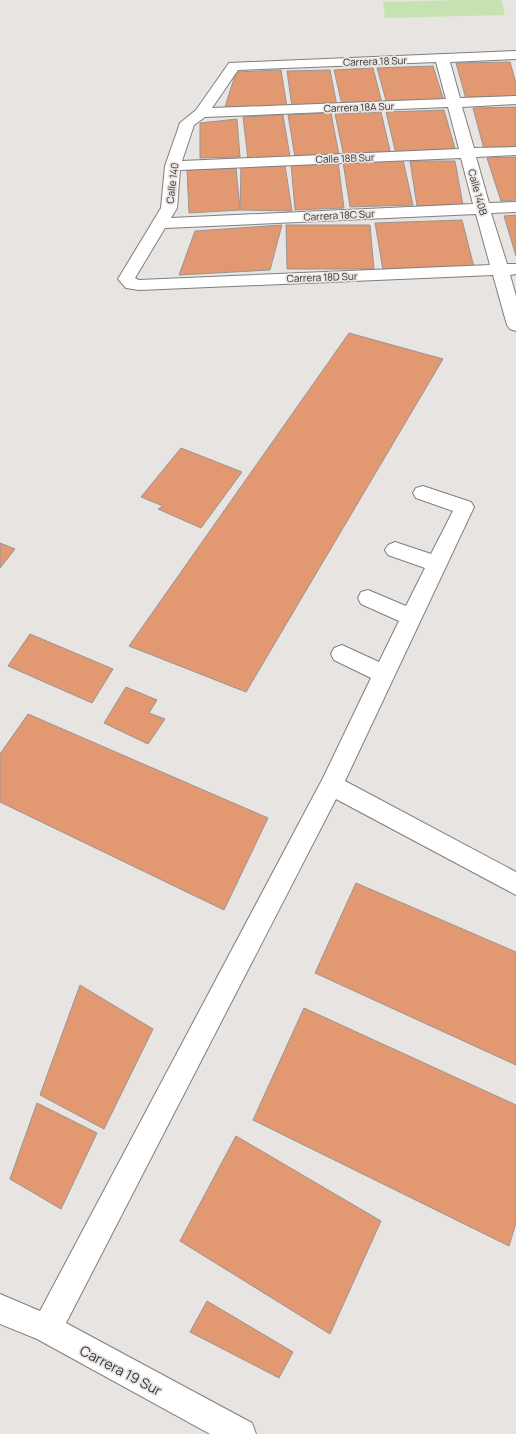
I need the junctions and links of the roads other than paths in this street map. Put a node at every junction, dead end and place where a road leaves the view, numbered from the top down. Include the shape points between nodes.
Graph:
1 (516, 55) edge
2 (442, 58) junction
3 (234, 66) joint
4 (516, 100) edge
5 (454, 103) junction
6 (201, 113) junction
7 (516, 151) edge
8 (467, 153) junction
9 (173, 166) junction
10 (516, 207) edge
11 (482, 208) junction
12 (161, 223) junction
13 (508, 269) edge
14 (128, 282) joint
15 (516, 325) edge
16 (423, 493) dead end
17 (395, 550) dead end
18 (437, 564) junction
19 (368, 598) dead end
20 (412, 617) junction
21 (342, 654) dead end
22 (384, 674) junction
23 (330, 785) junction
24 (516, 884) edge
25 (0, 1309) edge
26 (47, 1329) junction
27 (241, 1434) edge

1 - 2 street, Carrera 18 Sur
2 - 3 street, Carrera 18 Sur
2 - 5 street, Calle 140B
3 - 6 street, Calle 140
4 - 5 street, Carrera 18A Sur
5 - 6 street, Carrera 18A Sur
5 - 8 street, Calle 140B
6 - 9 street, Calle 140 via 187,123
7 - 8 street, Calle 18B Sur
8 - 9 street, Calle 18B Sur
8 - 11 street, Calle 140B
9 - 12 street, Calle 140 via 169,208
10 - 11 street, Carrera 18C Sur
11 - 12 street, Carrera 18C Sur
11 - 13 street, Calle 140B
12 - 14 street, Calle 140 via 127,276
13 - 14 street, Carrera 18D Sur via 139,285
13 - 15 street, Calle 140B
16 - 18 street via 464,507
17 - 18 street
18 - 20 street
19 - 20 street
20 - 22 street
21 - 22 street
22 - 23 street
23 - 24 street
23 - 26 street
25 - 26 street, Carrera 19 Sur
26 - 27 street, Carrera 19 Sur

